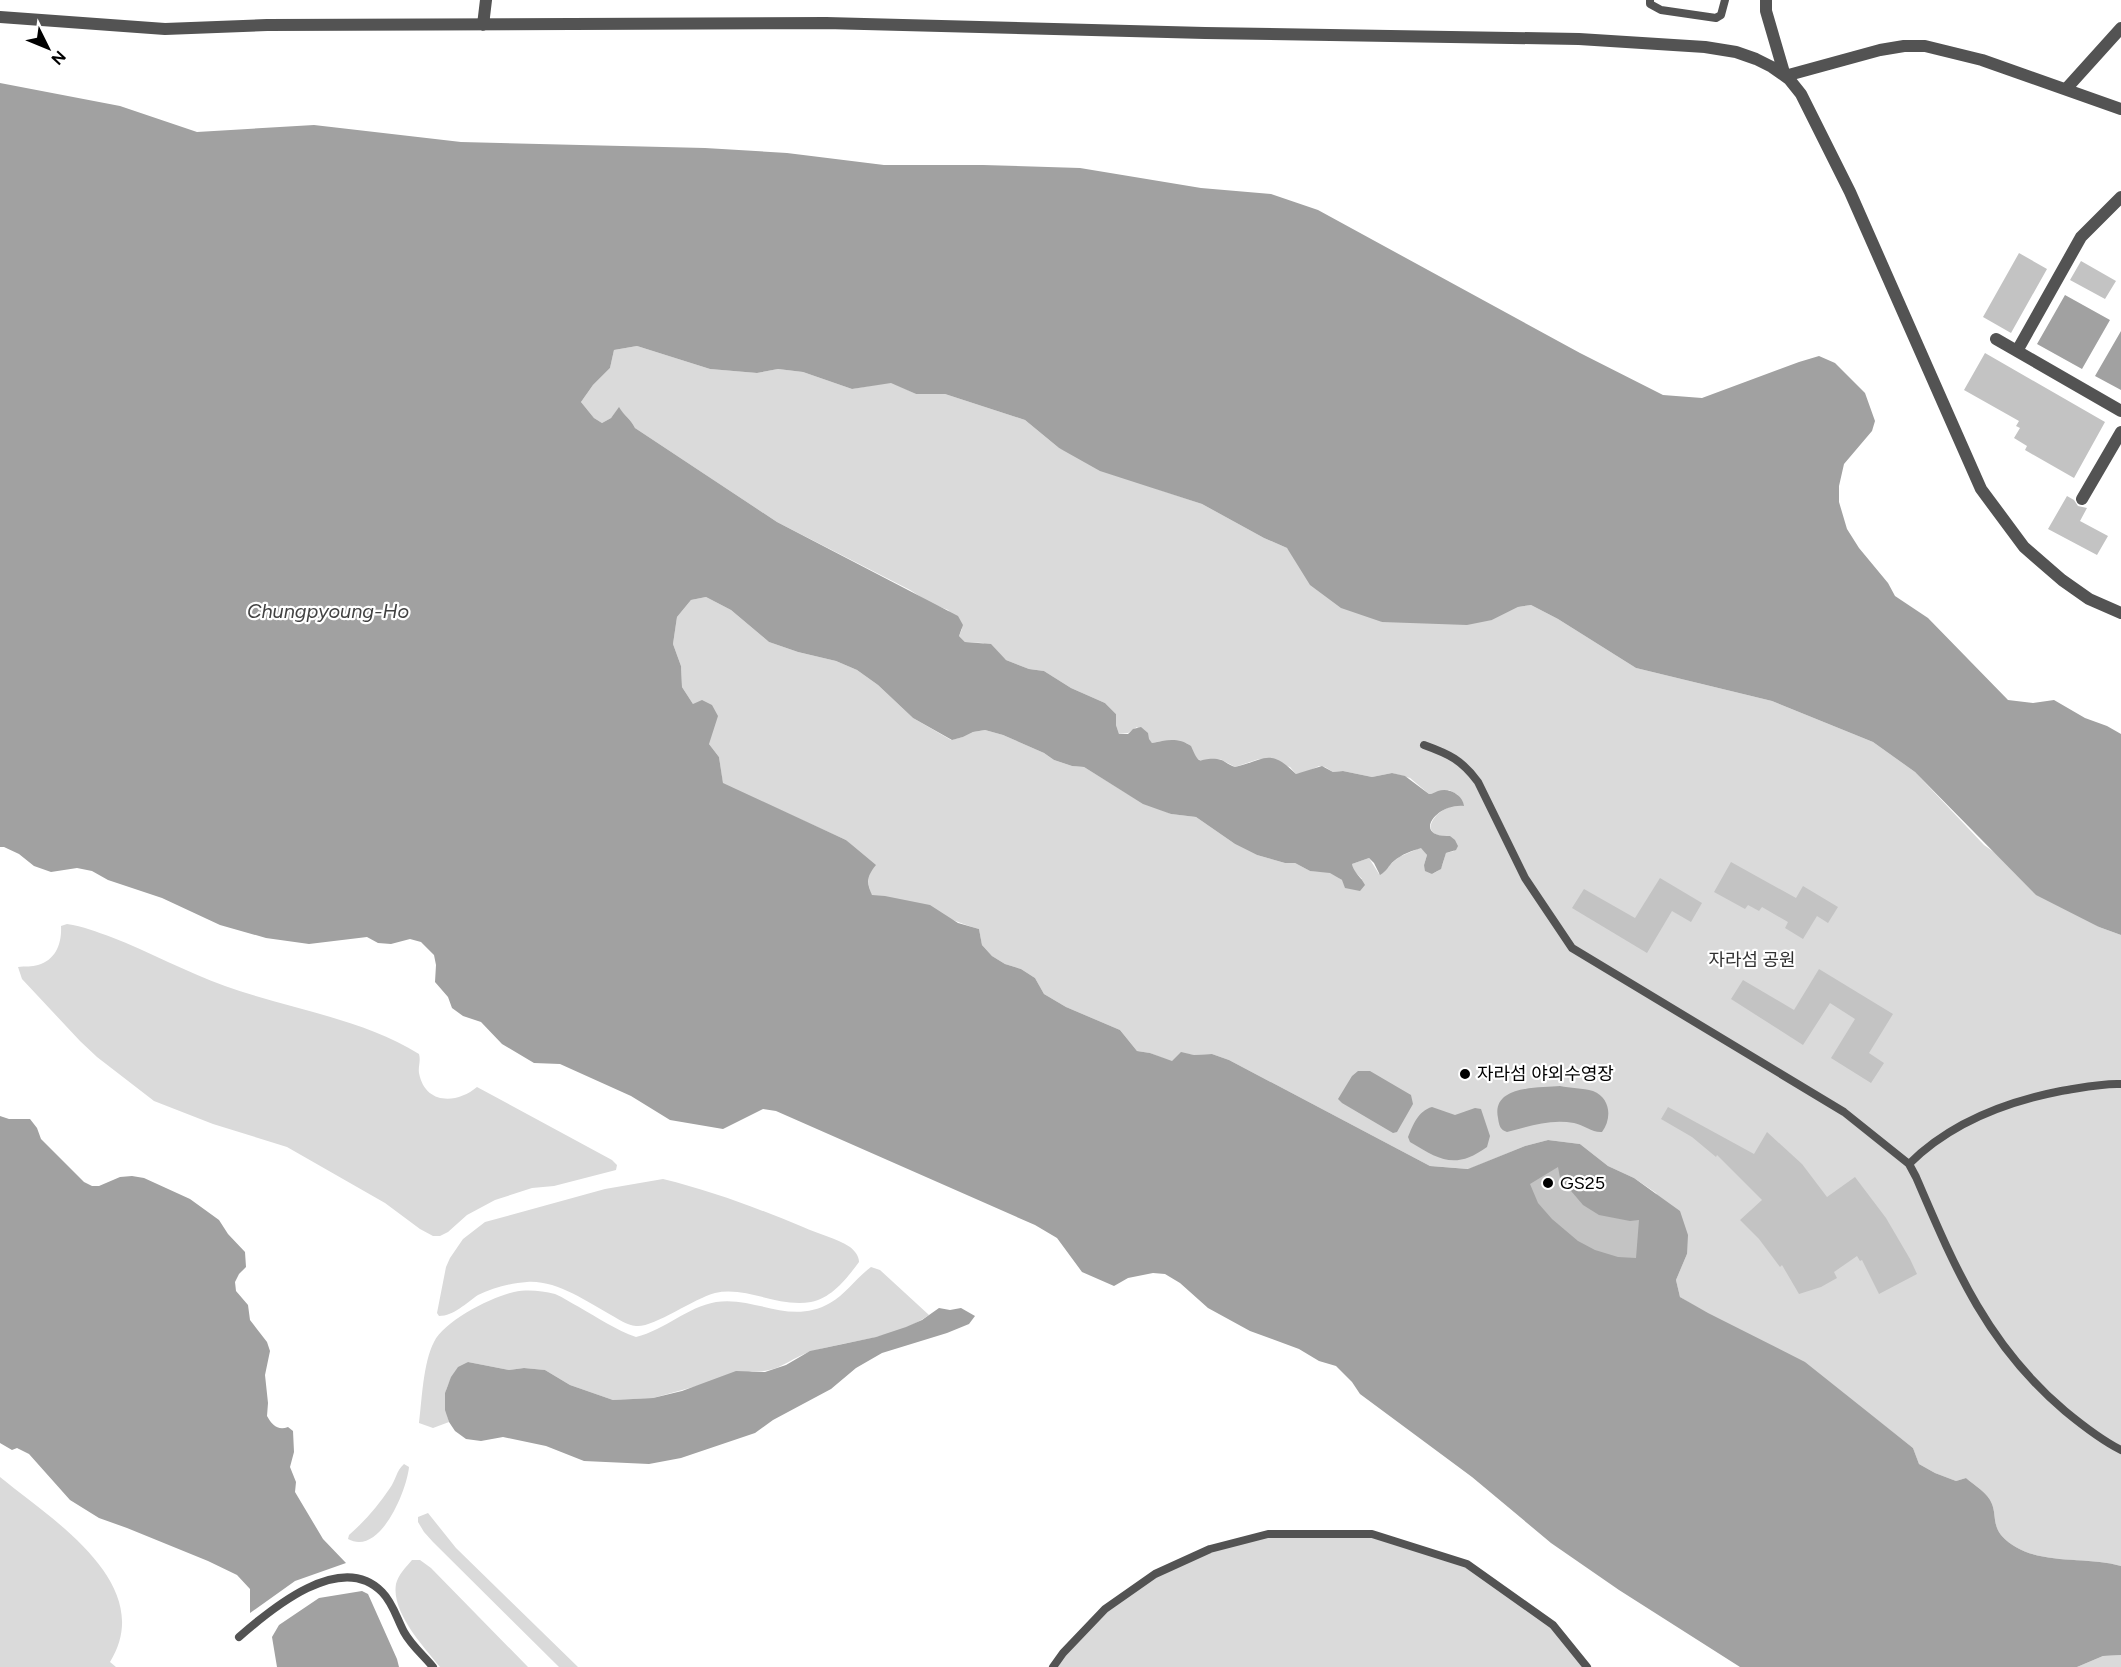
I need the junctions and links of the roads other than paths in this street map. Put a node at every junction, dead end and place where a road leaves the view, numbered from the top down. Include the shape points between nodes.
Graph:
1 (486, 0) edge
2 (1650, 0) edge
3 (1725, 0) edge
4 (1766, 0) edge
5 (0, 17) edge
6 (483, 25) junction
7 (2121, 28) edge
8 (1785, 76) junction
9 (2066, 89) junction
10 (2121, 109) edge
11 (2121, 197) edge
12 (1996, 339) dead end
13 (2017, 351) junction
14 (2121, 411) edge
15 (2121, 432) edge
16 (2082, 499) dead end
17 (2121, 613) edge
18 (1424, 746) dead end
19 (2121, 1084) edge
20 (1909, 1164) junction
21 (2121, 1450) edge
22 (239, 1637) dead end
23 (434, 1667) edge
24 (1053, 1667) edge
25 (1587, 1667) edge

1 - 6 street
2 - 3 lane via 1661,10 1716,18 1721,15
4 - 8 street
5 - 6 street via 165,29
6 - 8 street via 826,23 1580,39 1736,52
7 - 9 street
8 - 9 street via 1880,50 1925,46 1982,60
8 - 17 street via 1801,94 1846,182 1981,489 2024,546 2054,573 2089,598
9 - 10 street
11 - 13 street via 2081,237
12 - 13 street
13 - 14 street
15 - 16 street
18 - 20 lane via 1449,754 1468,768 1525,878 1572,948 1844,1112
19 - 20 lane via 2033,1097 1999,1108 1961,1124 1926,1147
20 - 21 lane via 1956,1269 1996,1337 2055,1402
22 - 23 lane via 298,1592 327,1580 362,1578 381,1592 405,1634
24 - 25 lane via 1105,1609 1155,1574 1210,1549 1268,1534 1372,1534 1467,1564 1553,1625

